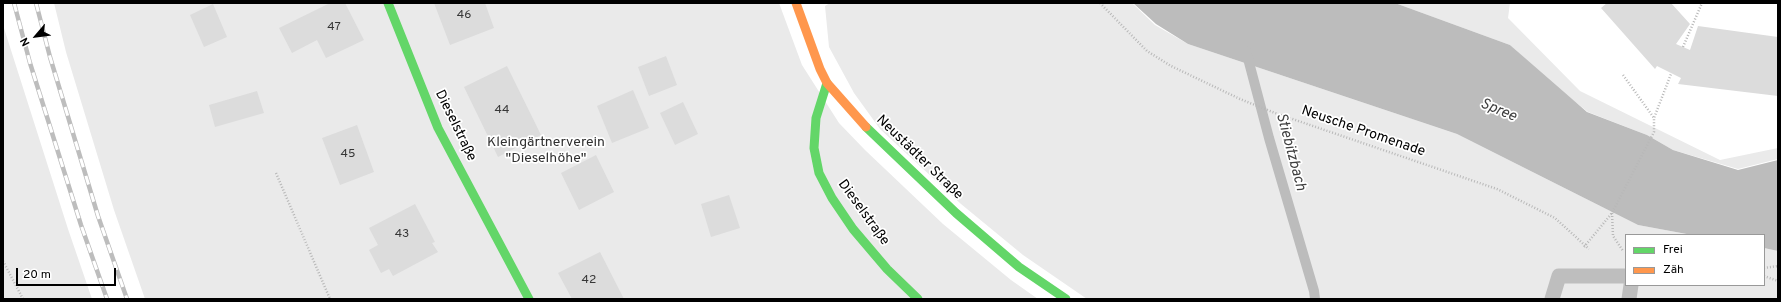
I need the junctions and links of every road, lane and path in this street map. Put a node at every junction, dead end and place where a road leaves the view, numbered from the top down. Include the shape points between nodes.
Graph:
1 (388, 3) edge
2 (796, 3) edge
3 (1100, 3) edge
4 (1702, 3) edge
5 (1683, 47) dead end
6 (1671, 74) dead end
7 (1623, 75) dead end
8 (828, 83) junction
9 (1654, 118) junction
10 (276, 173) dead end
11 (1612, 213) junction
12 (1625, 252) edge
13 (3, 261) edge
14 (1778, 266) edge
15 (1765, 268) edge
16 (1625, 276) edge
17 (1765, 276) edge
18 (1778, 281) edge
19 (1631, 286) edge
20 (22, 299) edge
21 (330, 299) edge
22 (529, 299) edge
23 (918, 299) edge
24 (1066, 299) edge
25 (1552, 299) edge
26 (1629, 299) edge

1 - 22 street, Dieselstraße via 438,128
2 - 8 street, Neustädter Straße via 814,55
3 - 11 path, Neusche Promenade via 1147,51 1172,66 1275,113 1497,189 1555,218 1584,247
4 - 5 path
6 - 9 path
7 - 9 path
8 - 23 street, Dieselstraße via 816,118 814,148 819,172 832,198 853,229 887,269
8 - 24 street, Neustädter Straße via 876,138 956,213 1018,267
9 - 11 path via 1654,132
10 - 21 path
11 - 12 path via 1613,236
13 - 20 path
14 - 15 path
16 - 25 lane via 1559,276
17 - 18 path
19 - 26 lane

